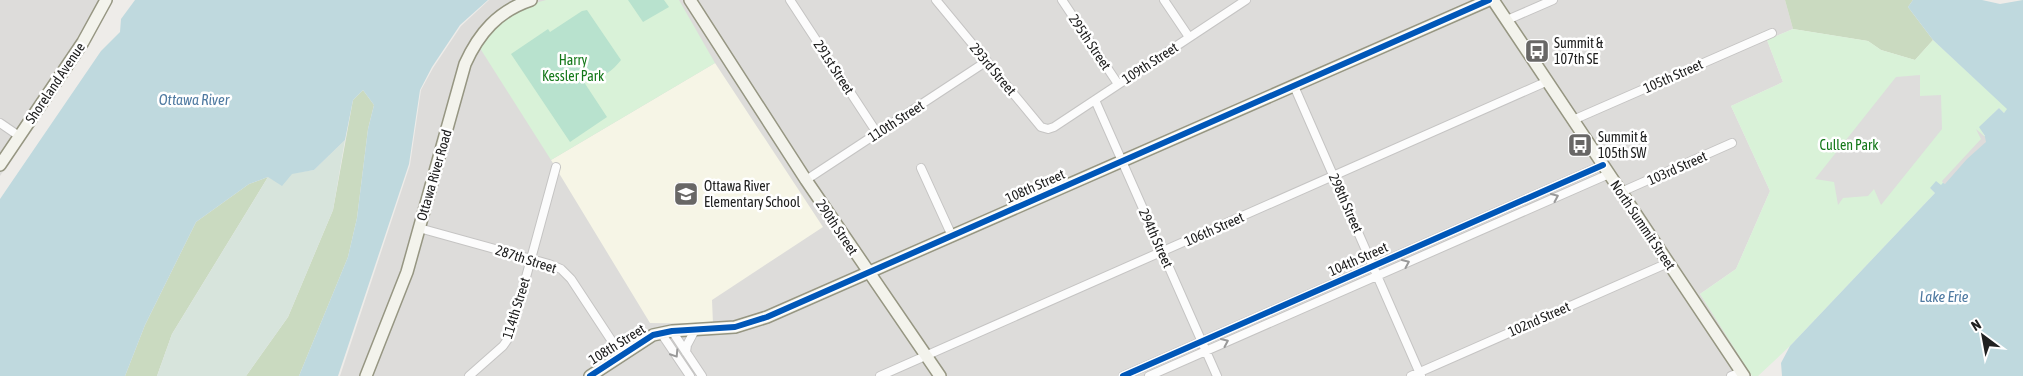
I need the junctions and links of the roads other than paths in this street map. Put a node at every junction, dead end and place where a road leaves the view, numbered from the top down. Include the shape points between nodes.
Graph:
1 (106, 0) edge
2 (532, 0) edge
3 (690, 0) edge
4 (790, 0) edge
5 (936, 0) edge
6 (1062, 0) edge
7 (1164, 0) edge
8 (1246, 0) edge
9 (1489, 0) edge
10 (1493, 0) edge
11 (1553, 0) edge
12 (1507, 20) junction
13 (1772, 33) dead end
14 (1189, 38) junction
15 (987, 61) junction
16 (1548, 81) junction
17 (1118, 84) junction
18 (1294, 86) junction
19 (1095, 100) junction
20 (1573, 120) junction
21 (0, 123) edge
22 (1054, 127) joint
23 (877, 134) junction
24 (19, 136) junction
25 (1732, 144) dead end
26 (1122, 161) junction
27 (0, 165) edge
28 (556, 167) dead end
29 (922, 168) dead end
30 (1606, 169) junction
31 (1334, 176) junction
32 (806, 180) junction
33 (1621, 192) junction
34 (1488, 216) junction
35 (1492, 225) junction
36 (419, 228) junction
37 (952, 236) junction
38 (1161, 252) junction
39 (530, 259) junction
40 (1668, 262) junction
41 (1373, 266) junction
42 (868, 273) junction
43 (1377, 276) junction
44 (1286, 304) junction
45 (1290, 314) junction
46 (695, 330) junction
47 (667, 332) junction
48 (1202, 341) junction
49 (1206, 351) junction
50 (686, 352) junction
51 (621, 355) junction
52 (925, 356) junction
53 (1420, 374) edge
54 (1739, 374) edge
55 (366, 376) edge
56 (469, 376) edge
57 (590, 376) edge
58 (690, 376) edge
59 (702, 376) edge
60 (880, 376) edge
61 (940, 376) edge
62 (1123, 376) edge
63 (1149, 376) edge
64 (1217, 376) edge
65 (1411, 376) edge

1 - 24 street, Shoreland Avenue via 83,42
2 - 36 street, Ottawa River Road via 501,14 474,43 465,64
3 - 32 street, 290th Street
4 - 23 street, 291st Street
5 - 15 street, 293rd Street
6 - 17 street, 295th Street
7 - 14 street
8 - 14 street, 109th Street
9 - 18 street, 108th Street
10 - 12 street, North Summit Street
11 - 12 street
12 - 16 street, North Summit Street
13 - 20 street, 105th Street
14 - 17 street, 109th Street
15 - 22 street, 293rd Street via 1041,127
15 - 23 street, 110th Street
16 - 20 street, North Summit Street
16 - 31 street, 106th Street
17 - 19 street, 109th Street
18 - 26 street, 108th Street
18 - 31 street, 298th Street
19 - 22 street, 109th Street
19 - 26 street, 294th Street
20 - 30 street, North Summit Street
21 - 24 street
23 - 32 street, 110th Street
24 - 27 street, Shoreland Avenue
25 - 33 street, 103rd Street
26 - 37 street, 108th Street
26 - 38 street, 294th Street
28 - 39 street, 114th Street
29 - 37 street
30 - 33 street, North Summit Street
30 - 34 street, 104th Street
35 -> 30 street, 104th Street
31 - 38 street, 106th Street
31 - 41 street, 298th Street
32 - 42 street, 290th Street
33 - 40 street, North Summit Street
34 - 35 street
34 - 41 street, 104th Street
43 -> 35 street, 104th Street
36 - 39 street, 287th Street
36 - 55 street, Ottawa River Road via 400,292
37 - 42 street, 108th Street
38 - 48 street, 294th Street
38 - 52 street, 106th Street
39 - 51 street, 287th Street via 549,264 571,279
39 - 56 street, 114th Street via 510,336
40 - 53 street, 102nd Street
40 - 54 street, North Summit Street
41 - 43 street, 298th Street
41 - 44 street, 104th Street
42 - 46 street, 108th Street via 747,324
42 - 52 street, 290th Street
43 - 45 street, 104th Street
43 - 53 street, 298th Street
44 - 45 street
44 - 48 street, 104th Street
49 -> 45 street, 104th Street
46 - 47 street, 108th Street
46 - 50 street
47 - 50 street
47 - 51 street, 108th Street via 653,335
47 -> 58 street
48 - 49 street, 294th Street
48 - 62 street, 104th Street
49 - 63 street, 104th Street
49 - 64 street, 294th Street
50 - 59 street
51 - 57 street, 108th Street
52 - 60 street, 106th Street
52 - 61 street, 290th Street
53 - 65 street, 102nd Street

